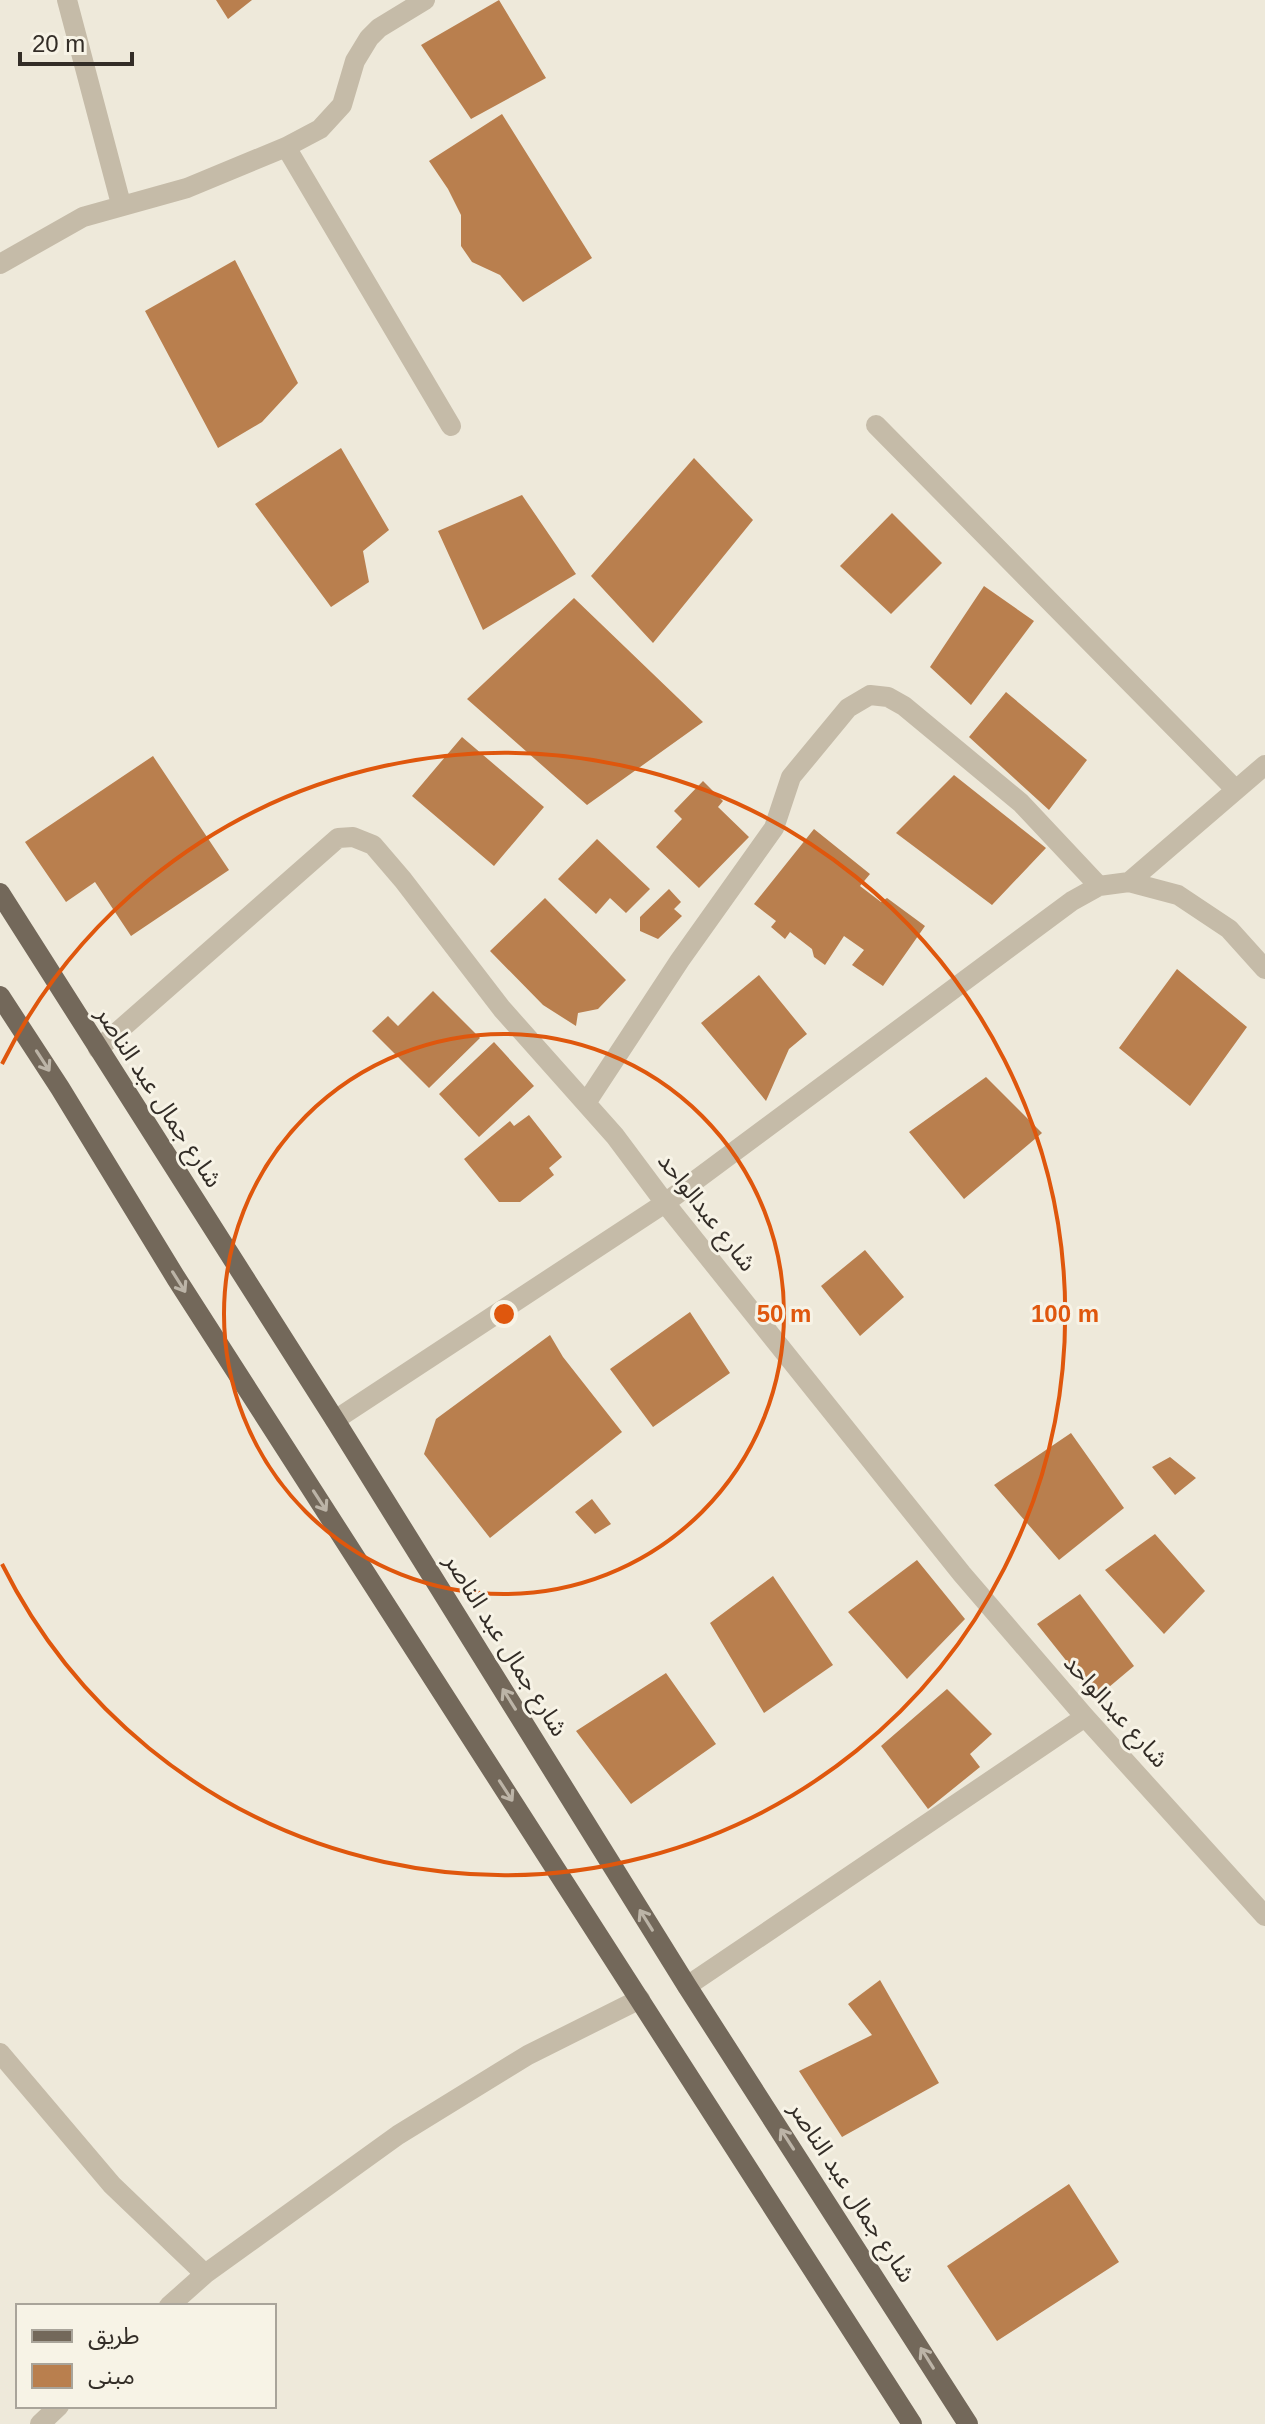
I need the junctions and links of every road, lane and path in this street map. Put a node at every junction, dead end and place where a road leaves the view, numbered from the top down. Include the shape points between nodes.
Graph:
1 (67, 0) edge
2 (425, 0) edge
3 (286, 147) junction
4 (121, 204) junction
5 (0, 264) edge
6 (876, 425) dead end
7 (451, 426) dead end
8 (1265, 765) edge
9 (1236, 790) junction
10 (1129, 882) junction
11 (1099, 886) junction
12 (0, 893) edge
13 (1265, 969) edge
14 (0, 996) edge
15 (98, 1049) junction
16 (586, 1103) junction
17 (665, 1203) junction
18 (335, 1420) junction
19 (1085, 1717) junction
20 (1265, 1916) edge
21 (687, 1986) junction
22 (640, 1999) junction
23 (0, 2053) edge
24 (205, 2274) junction
25 (171, 2304) edge
26 (57, 2408) edge
27 (40, 2424) edge
28 (912, 2424) edge
29 (968, 2424) edge

1 - 4 street
2 - 3 street via 369,38 332,118
3 - 4 street via 187,188
3 - 7 street
4 - 5 street via 65,225
6 - 9 street
8 - 9 street
9 - 10 street
10 - 11 street
10 - 13 street via 1178,895 1229,929
11 - 16 street via 1021,803 904,706 870,695 848,708 791,777 774,828
11 - 17 street
12 - 15 main road, شارع جمال عبد الناصر
14 -> 22 main road
15 - 16 street, شارع عبدالواحد via 338,838 353,837 373,845 502,1009
15 - 18 main road, شارع جمال عبد الناصر
16 - 17 street, شارع عبدالواحد
17 - 18 street
17 - 19 street, شارع عبدالواحد via 962,1574
21 -> 18 main road, شارع جمال عبد الناصر
19 - 20 street, شارع عبدالواحد
19 - 21 street
29 -> 21 main road, شارع جمال عبد الناصر
22 - 24 street via 528,2055 398,2135
22 - 28 main road
23 - 24 street via 112,2185
24 - 25 street
26 - 27 street

